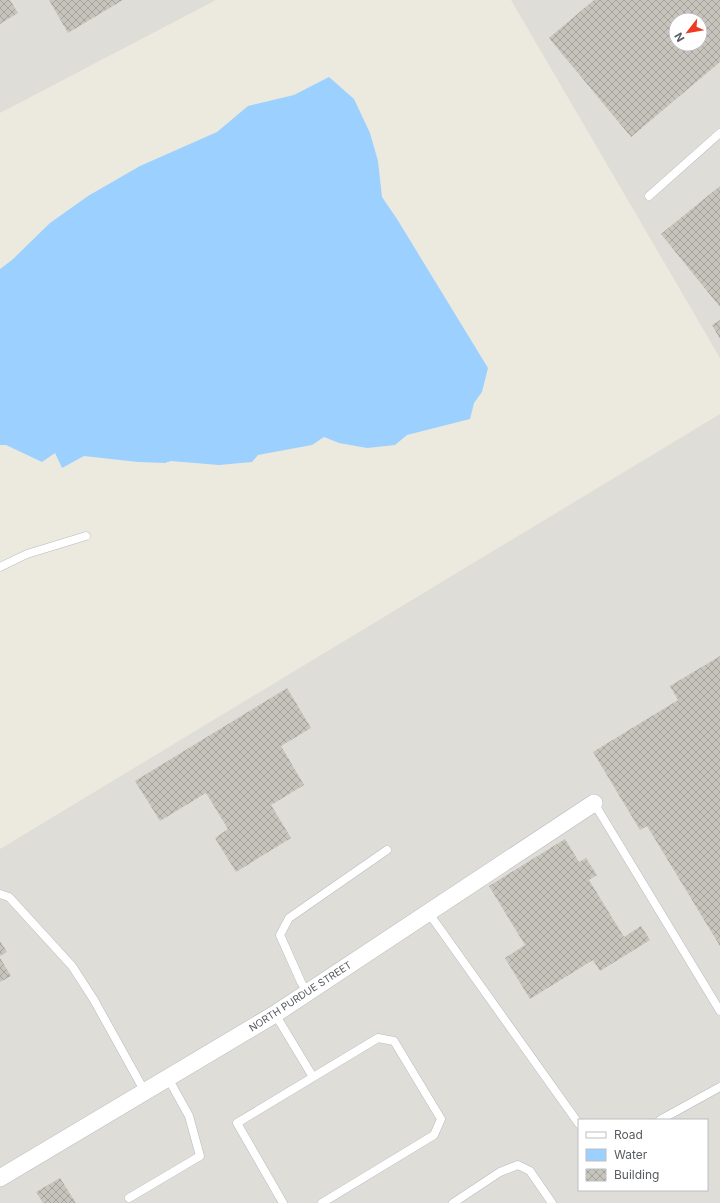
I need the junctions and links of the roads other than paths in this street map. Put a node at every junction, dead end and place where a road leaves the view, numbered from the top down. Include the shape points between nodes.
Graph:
1 (720, 133) edge
2 (649, 196) dead end
3 (86, 536) dead end
4 (0, 566) edge
5 (594, 803) joint
6 (387, 850) dead end
7 (0, 894) edge
8 (428, 912) junction
9 (307, 992) junction
10 (720, 1011) edge
11 (275, 1014) junction
12 (313, 1077) junction
13 (168, 1078) junction
14 (720, 1087) edge
15 (145, 1092) junction
16 (662, 1119) edge
17 (578, 1123) edge
18 (0, 1178) edge
19 (129, 1198) dead end
20 (283, 1203) edge
21 (322, 1203) edge
22 (453, 1203) edge
23 (552, 1203) edge

1 - 2 lane
3 - 4 lane via 45,547
5 - 8 street, NORTH PURDUE STREET
5 - 10 lane
6 - 9 lane via 289,918 280,935
7 - 15 lane via 9,897 72,966
8 - 9 street, NORTH PURDUE STREET
8 - 17 lane
9 - 11 street, NORTH PURDUE STREET
11 - 12 lane
11 - 13 street, NORTH PURDUE STREET
12 - 20 lane via 236,1123
12 - 21 lane via 378,1038 394,1041 442,1119 434,1135
13 - 15 street, NORTH PURDUE STREET
13 - 19 lane via 190,1116 200,1156
14 - 16 lane
15 - 18 street, NORTH PURDUE STREET
22 - 23 lane via 500,1172 518,1165 530,1171

